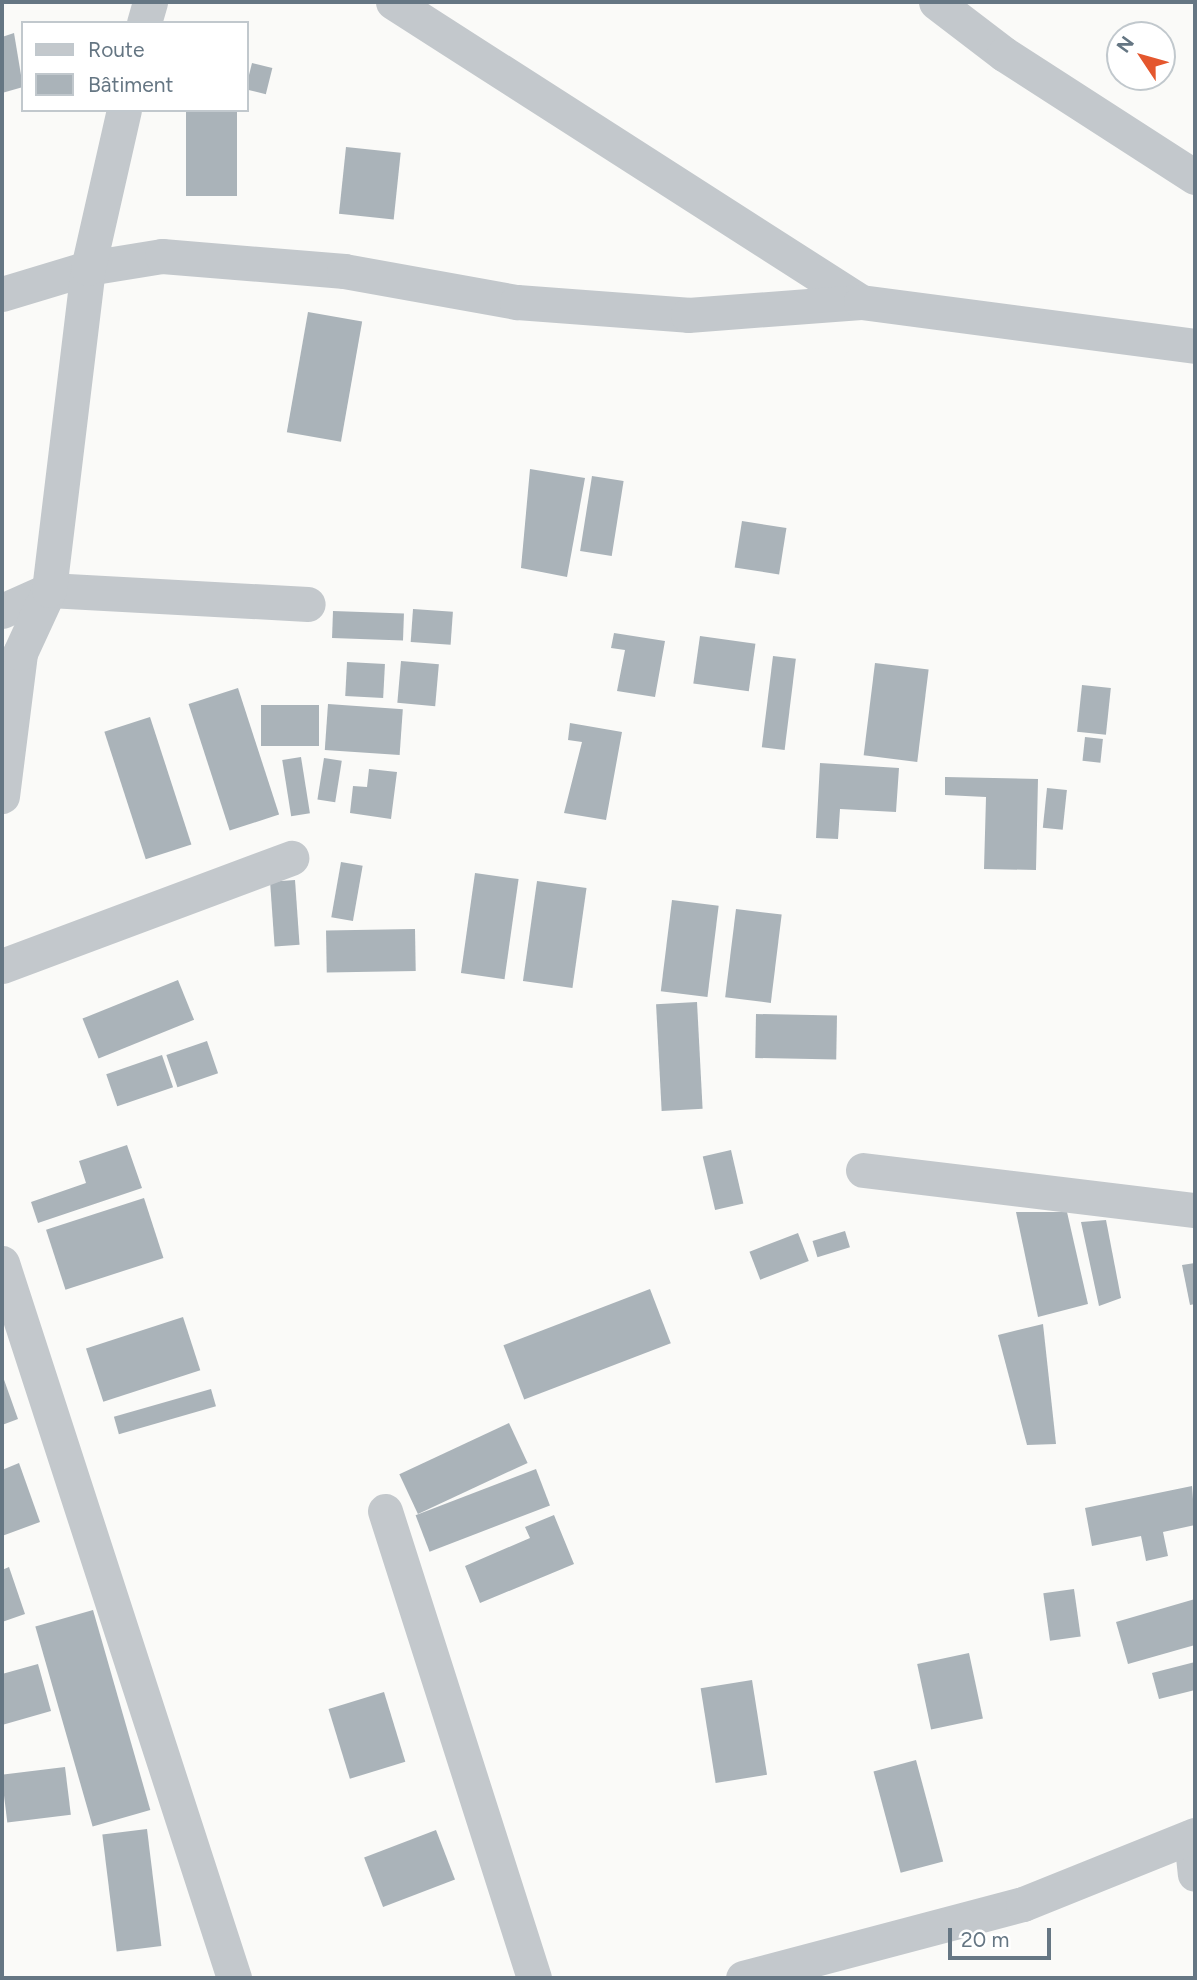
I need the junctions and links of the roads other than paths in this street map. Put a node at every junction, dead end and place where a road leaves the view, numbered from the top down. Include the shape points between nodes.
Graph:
1 (150, 2) edge
2 (393, 2) edge
3 (936, 2) edge
4 (145, 21) edge
5 (124, 112) edge
6 (1195, 177) edge
7 (88, 268) junction
8 (2, 294) edge
9 (861, 302) junction
10 (1195, 346) edge
11 (49, 590) junction
12 (307, 604) dead end
13 (2, 611) edge
14 (2, 796) edge
15 (290, 858) dead end
16 (2, 966) edge
17 (863, 1170) dead end
18 (1195, 1210) edge
19 (2, 1263) edge
20 (385, 1511) dead end
21 (1193, 1836) edge
22 (1195, 1874) edge
23 (234, 1978) edge
24 (534, 1978) edge
25 (743, 1978) edge

1 - 4 street
2 - 9 street
3 - 6 street via 1004,54
5 - 7 street
7 - 8 street
7 - 9 street via 162,256 201,259 344,271 517,302 688,315
7 - 11 street
9 - 10 street
11 - 12 street
11 - 13 street
11 - 14 street via 20,653
15 - 16 street
17 - 18 street
19 - 23 street
20 - 24 street
21 - 22 street
21 - 25 street via 1023,1904

